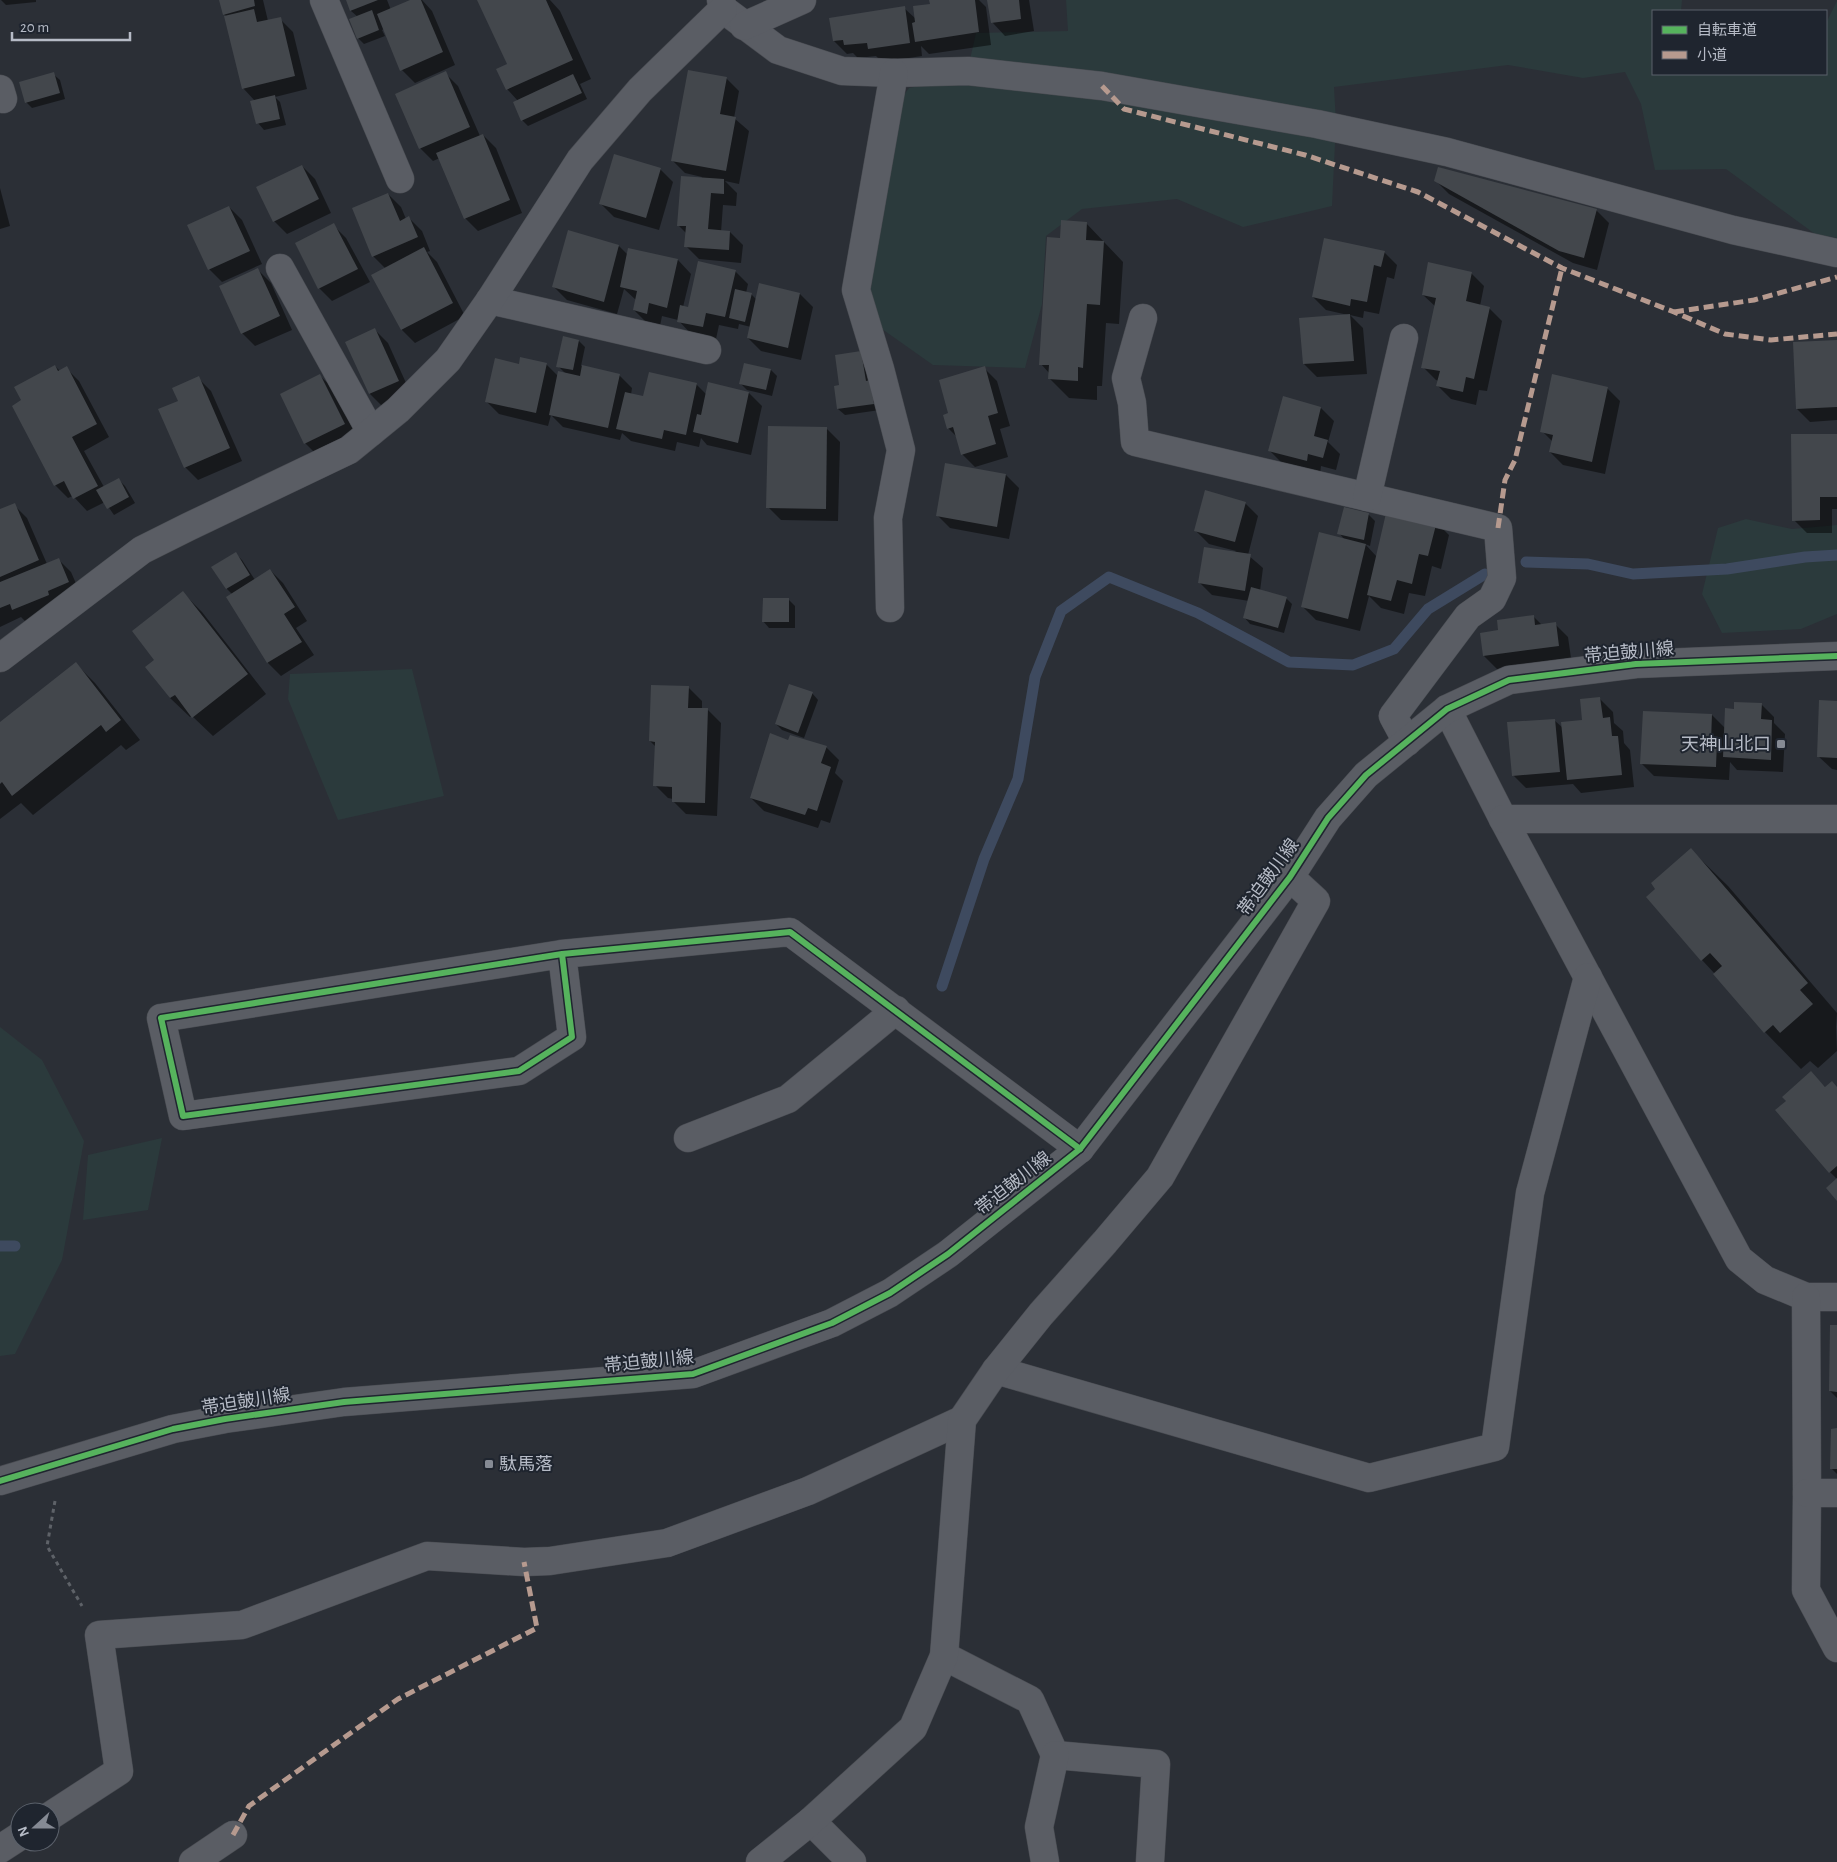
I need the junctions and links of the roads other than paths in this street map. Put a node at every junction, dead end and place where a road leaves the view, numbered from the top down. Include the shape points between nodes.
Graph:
1 (324, 0) edge
2 (802, 0) edge
3 (729, 12) edge
4 (894, 73) junction
5 (400, 179) dead end
6 (1837, 253) edge
7 (280, 268) dead end
8 (490, 300) junction
9 (1143, 318) dead end
10 (1404, 338) dead end
11 (706, 350) dead end
12 (371, 432) junction
13 (1366, 496) junction
14 (890, 608) dead end
15 (1837, 656) edge
16 (0, 658) edge
17 (1447, 709) junction
18 (1407, 742) junction
19 (1503, 819) junction
20 (1837, 819) edge
21 (1290, 876) junction
22 (562, 954) junction
23 (1588, 976) junction
24 (896, 1010) junction
25 (688, 1138) dead end
26 (1080, 1149) junction
27 (1806, 1297) junction
28 (1837, 1297) edge
29 (996, 1370) junction
30 (962, 1420) junction
31 (0, 1481) edge
32 (1807, 1493) junction
33 (1837, 1493) edge
34 (1837, 1648) edge
35 (944, 1656) junction
36 (1055, 1755) junction
37 (60, 1809) edge
38 (811, 1820) junction
39 (233, 1835) dead end
40 (193, 1862) edge
41 (760, 1862) edge
42 (852, 1862) edge
43 (1046, 1862) edge
44 (1150, 1862) edge

1 - 5 street
2 - 3 street
3 - 4 street via 778,50 842,71
3 - 8 street via 640,90 580,160
4 - 6 street via 968,71 1102,86 1317,124 1447,152 1733,230
4 - 14 street via 856,290 901,450 888,518
7 - 12 street
8 - 11 street
8 - 12 street via 448,360
9 - 13 street via 1126,378 1135,442
10 - 13 street
12 - 16 street via 349,450 142,550
13 - 18 street via 1498,528 1502,578 1492,599 1468,616 1393,716
15 - 17 street, 帯迫皷川線 via 1636,664 1509,680
17 - 18 street, 帯迫皷川線
17 - 19 street
18 - 21 street, 帯迫皷川線 via 1366,776 1328,818
19 - 20 street
19 - 23 street
21 - 26 street, 帯迫皷川線
21 - 29 street via 1316,901 1160,1177
22 - 22 street via 161,1018 183,1116 519,1071 572,1036
22 - 24 street via 790,932
23 - 27 street via 1739,1259 1766,1280
23 - 29 street via 1530,1193 1495,1447 1368,1478
24 - 25 street via 788,1100
24 - 26 street
26 - 31 street, 帯迫皷川線 via 948,1254 890,1294 832,1324 694,1374 344,1402 225,1419 173,1428
27 - 28 street
27 - 32 street
29 - 30 street
30 - 35 street
30 - 37 street via 808,1491 667,1543 550,1561 426,1556 242,1625 99,1635 119,1771
32 - 33 street
32 - 34 street via 1806,1590
35 - 36 street via 1030,1700
35 - 38 street via 913,1728
36 - 43 street via 1039,1827
36 - 44 street via 1156,1764
38 - 41 street
38 - 42 street
39 - 40 street

